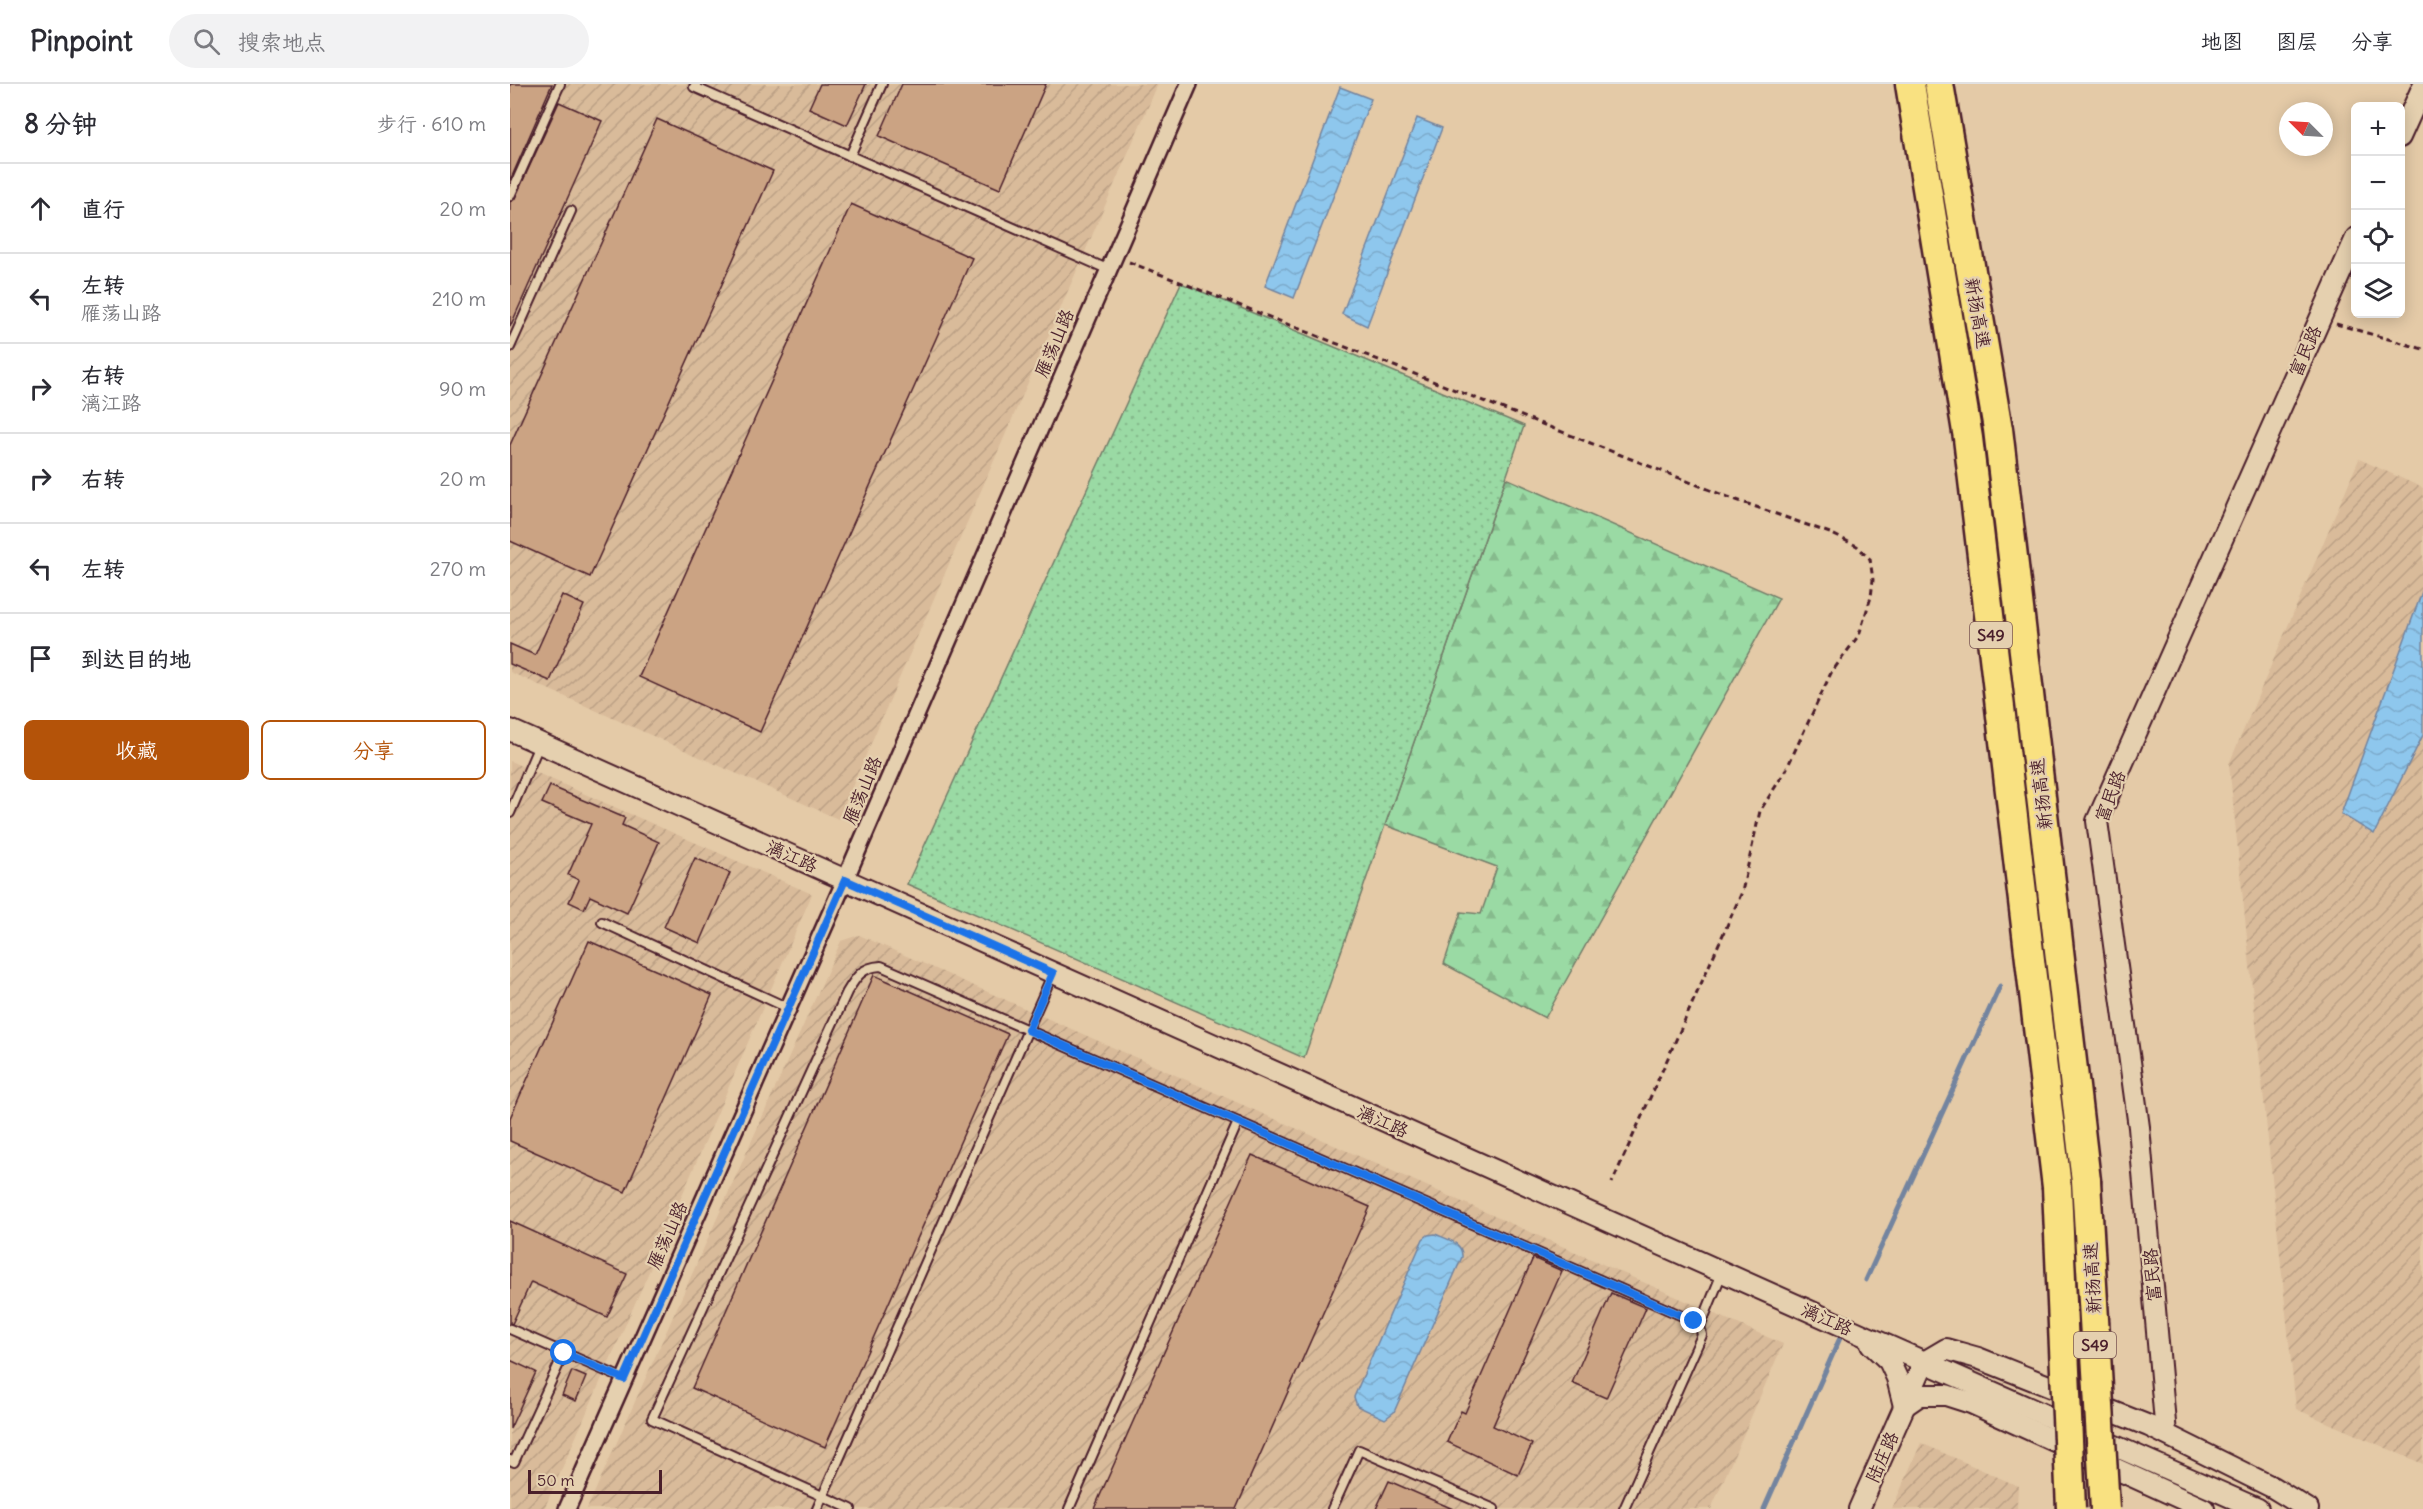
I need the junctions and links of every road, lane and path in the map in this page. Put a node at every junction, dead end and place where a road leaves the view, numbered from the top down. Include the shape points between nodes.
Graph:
1 (560, 84) edge
2 (696, 84) edge
3 (882, 84) edge
4 (1189, 84) edge
5 (1910, 84) edge
6 (1939, 84) edge
7 (2423, 86) edge
8 (2405, 126) edge
9 (850, 156) junction
10 (510, 196) edge
11 (571, 211) dead end
12 (2351, 247) edge
13 (1110, 262) junction
14 (2320, 319) junction
15 (510, 347) edge
16 (2423, 349) edge
17 (510, 730) edge
18 (540, 743) junction
19 (510, 813) edge
20 (845, 880) junction
21 (602, 922) dead end
22 (1053, 973) junction
23 (788, 1008) junction
24 (1028, 1030) junction
25 (1238, 1122) junction
26 (1612, 1183) dead end
27 (1723, 1272) junction
28 (1700, 1327) junction
29 (510, 1329) edge
30 (1861, 1334) junction
31 (564, 1353) junction
32 (1924, 1362) junction
33 (624, 1379) junction
34 (1904, 1406) junction
35 (2166, 1434) junction
36 (510, 1460) edge
37 (823, 1496) junction
38 (2176, 1503) edge
39 (567, 1509) edge
40 (817, 1509) edge
41 (851, 1509) edge
42 (1069, 1509) edge
43 (1332, 1509) edge
44 (1494, 1509) edge
45 (1624, 1509) edge
46 (1859, 1509) edge
47 (2071, 1509) edge
48 (2105, 1509) edge
49 (2204, 1509) edge
50 (2258, 1509) edge
51 (2308, 1509) edge

1 - 10 lane
2 - 9 lane via 694,87
3 - 9 lane
4 - 13 street, 雁荡山路
5 - 47 highway, 新扬高速 / S49, bridge via 1968,438 2057,1188
6 - 48 highway, 新扬高速 / S49, bridge via 1998,429 2086,1181
7 - 8 street
9 - 13 lane
11 - 15 lane
12 - 14 street, 富民路
13 - 20 street, 雁荡山路
13 - 26 path via 1830,533 1857,546 1870,559 1871,597 1859,635 1831,673 1786,770 1760,811 1742,892
14 - 16 path
14 - 35 street, 富民路 via 2097,821 2139,1127
17 - 18 street, 漓江路
18 - 19 lane
18 - 20 street, 漓江路
20 - 22 street, 漓江路
20 - 23 street, 雁荡山路
21 - 23 lane
22 - 24 lane
22 - 27 street, 漓江路
23 - 33 street, 雁荡山路
24 - 25 lane
24 - 37 lane
24 - 37 lane via 891,969 870,966 861,972 847,992 652,1419
25 - 28 lane via 1683,1316
25 - 42 lane
27 - 28 lane
27 - 30 street, 漓江路
28 - 45 lane via 1702,1335
29 - 31 lane
30 - 32 street, 漓江路
30 - 34 street via 1889,1361
31 - 33 lane
31 - 36 lane via 514,1462
32 - 34 street, 陆庄路
32 - 35 street via 1946,1349 1988,1362
32 - 50 street, 漓江路
33 - 39 street, 雁荡山路
34 - 38 street via 1920,1395 1954,1397
34 - 46 street, 陆庄路
35 - 51 street
37 - 40 lane
37 - 41 lane
38 - 49 street
43 - 44 lane via 1359,1450

